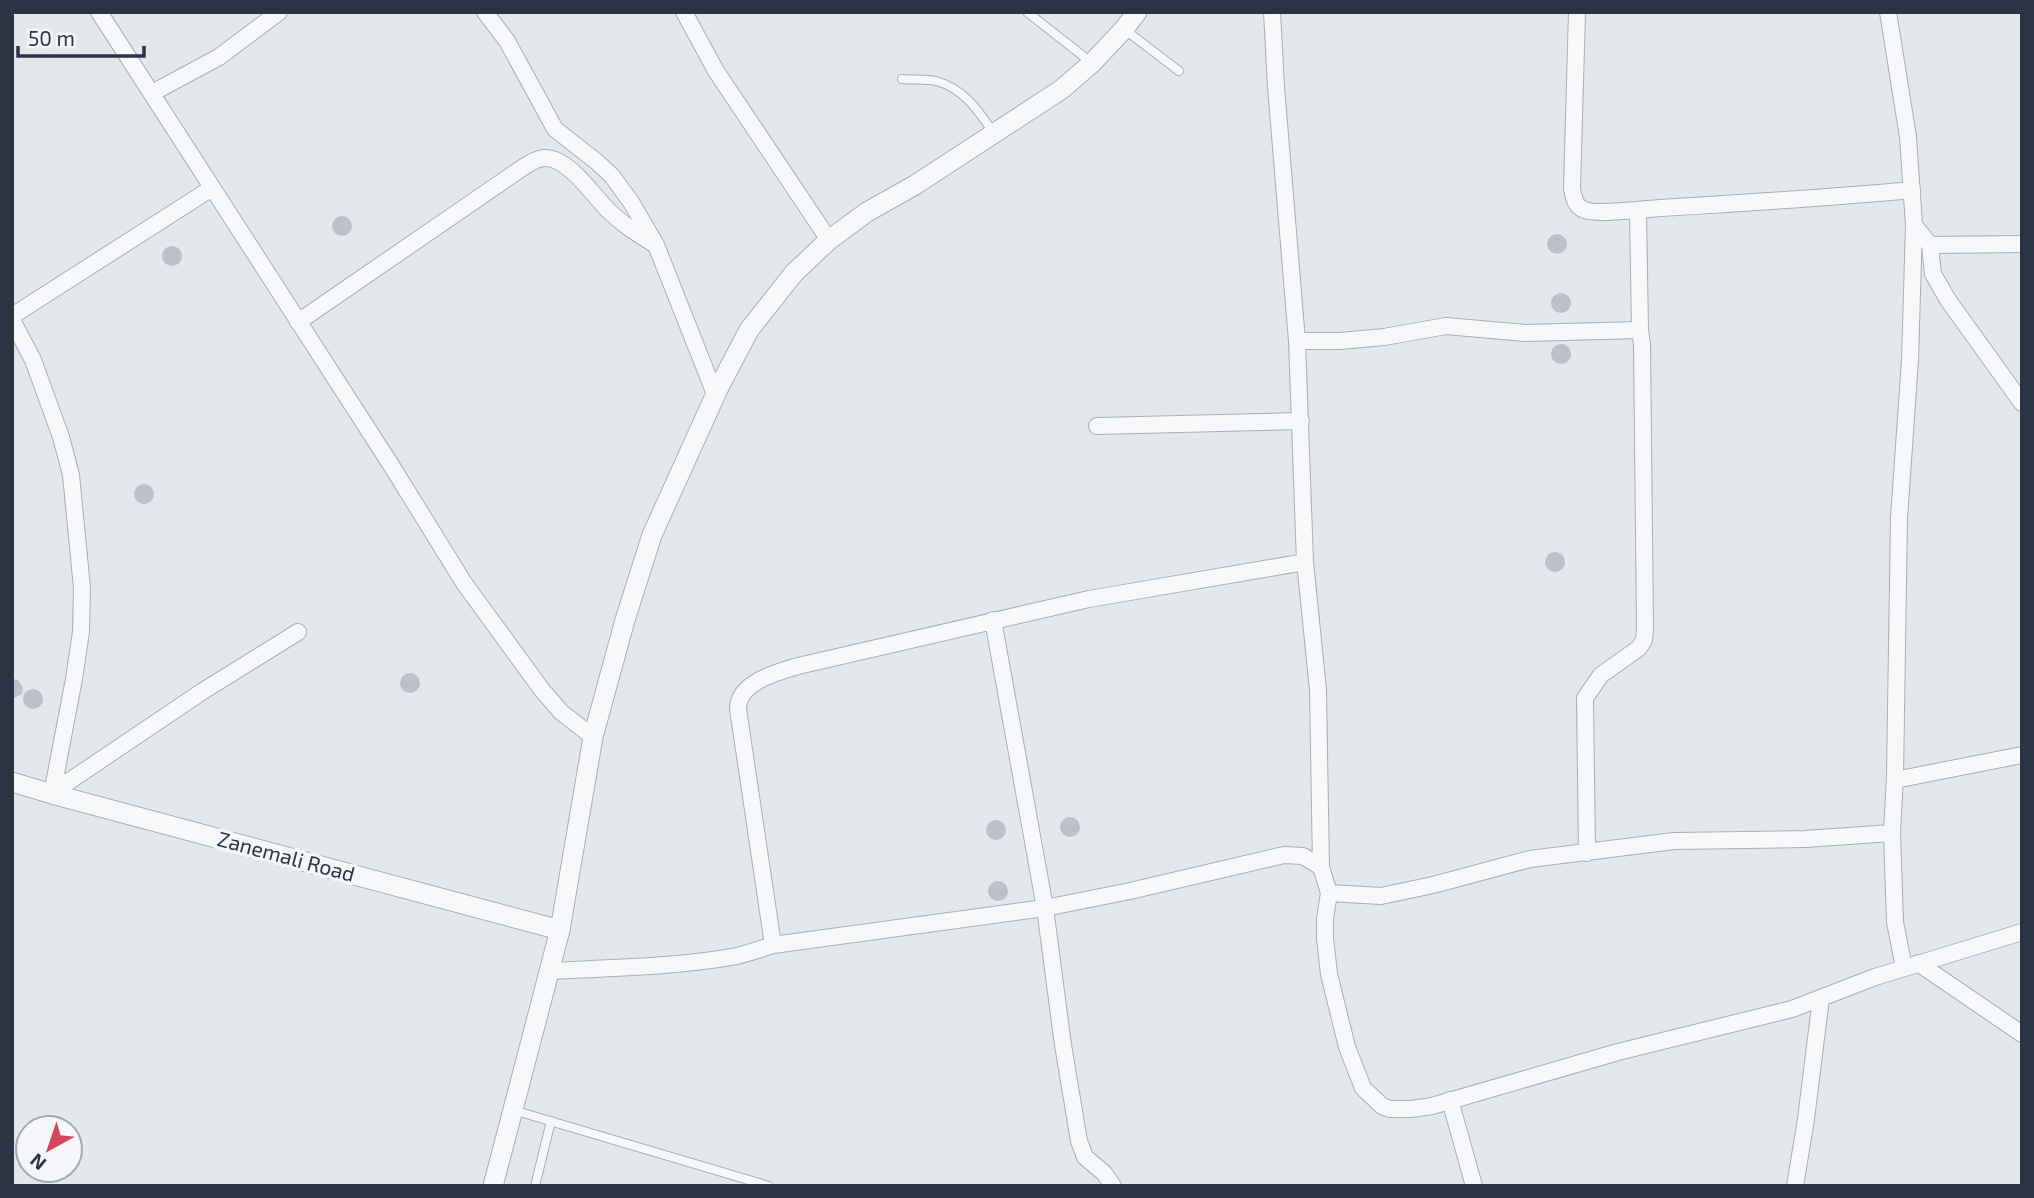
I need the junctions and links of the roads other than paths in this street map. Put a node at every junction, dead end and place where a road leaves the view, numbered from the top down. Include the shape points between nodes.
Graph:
1 (99, 12) edge
2 (279, 12) edge
3 (485, 12) edge
4 (684, 12) edge
5 (1027, 12) edge
6 (1137, 12) edge
7 (1272, 12) edge
8 (1577, 12) edge
9 (1888, 12) edge
10 (1124, 29) junction
11 (1092, 63) junction
12 (1179, 71) dead end
13 (902, 79) dead end
14 (152, 93) junction
15 (995, 134) junction
16 (212, 188) junction
17 (1912, 190) junction
18 (1638, 210) junction
19 (1914, 225) junction
20 (829, 240) junction
21 (2022, 244) edge
22 (656, 245) junction
23 (1930, 245) junction
24 (12, 318) edge
25 (298, 322) junction
26 (1640, 330) junction
27 (1297, 341) junction
28 (715, 394) junction
29 (2022, 404) edge
30 (1301, 421) junction
31 (1097, 426) dead end
32 (1305, 562) junction
33 (993, 620) junction
34 (298, 632) dead end
35 (593, 737) junction
36 (2022, 755) edge
37 (1895, 779) junction
38 (12, 782) edge
39 (54, 788) junction
40 (1892, 833) junction
41 (1587, 853) junction
42 (1321, 866) junction
43 (1329, 893) junction
44 (1045, 908) junction
45 (560, 930) junction
46 (2022, 932) edge
47 (773, 945) junction
48 (1911, 965) junction
49 (548, 971) junction
50 (1821, 998) junction
51 (2022, 1034) edge
52 (1450, 1100) junction
53 (513, 1110) junction
54 (551, 1121) junction
55 (493, 1186) edge
56 (535, 1186) edge
57 (769, 1186) edge
58 (1113, 1186) edge
59 (1474, 1186) edge
60 (1795, 1186) edge

1 - 14 street
2 - 14 street via 219,57
3 - 22 street via 555,130 619,184
4 - 20 street via 716,71
5 - 11 lane
6 - 10 street
7 - 27 street
8 - 18 street via 1574,199 1578,206 1593,212
9 - 17 street
10 - 11 street
10 - 12 lane
11 - 15 street
13 - 15 lane via 935,81 957,89
14 - 16 street
15 - 20 street
16 - 24 street
16 - 25 street
17 - 18 street
17 - 19 street
18 - 26 street
19 - 23 street
19 - 37 street via 1899,519
20 - 28 street via 757,319
21 - 23 street
22 - 25 street via 629,230 565,165 544,158 525,166
22 - 28 street
23 - 29 street via 1933,274 1948,300
24 - 39 street via 61,437 76,518 82,588 80,632
25 - 35 street via 464,583 542,690
26 - 27 street via 1525,332 1446,326 1384,337
26 - 41 street via 1644,640 1633,654 1601,675 1585,698
27 - 30 street
28 - 35 street via 652,535
30 - 31 street
30 - 32 street
32 - 33 street
32 - 42 street via 1318,690
33 - 44 street
33 - 47 street via 774,673 739,697
34 - 39 street
35 - 45 street
36 - 37 street
37 - 40 street
38 - 39 street, Zanemali Road
39 - 45 street, Zanemali Road
40 - 41 street via 1674,842
40 - 48 street via 1895,922
41 - 43 street via 1530,859 1381,896
42 - 43 street
42 - 44 street via 1303,856 1284,855
43 - 52 street via 1325,929 1329,974 1347,1047 1363,1087 1391,1109
44 - 47 street
44 - 58 street via 1079,1141 1085,1157
45 - 49 street
46 - 48 street
47 - 49 street via 737,956
48 - 50 street
48 - 51 street
49 - 53 street
50 - 52 street
50 - 60 street
52 - 59 street
53 - 54 lane
53 - 55 street
54 - 56 lane
54 - 57 lane

